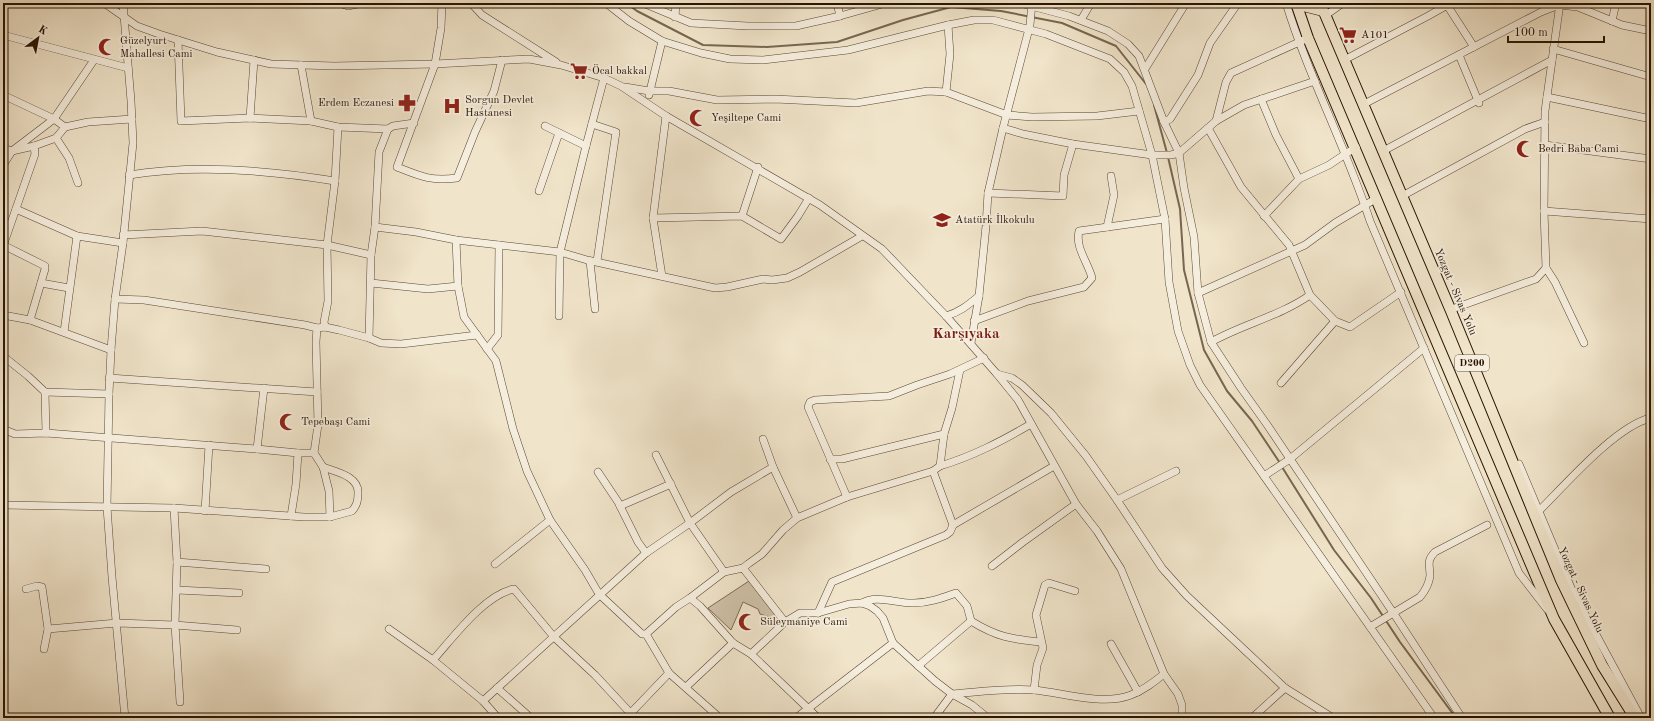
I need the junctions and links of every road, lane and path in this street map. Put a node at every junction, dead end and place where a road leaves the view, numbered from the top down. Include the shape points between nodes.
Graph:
1 (104, 3) edge
2 (123, 3) edge
3 (339, 3) edge
4 (362, 3) edge
5 (442, 3) edge
6 (471, 3) edge
7 (606, 3) edge
8 (644, 3) edge
9 (676, 3) edge
10 (837, 3) edge
11 (886, 3) edge
12 (1020, 3) edge
13 (1091, 3) edge
14 (1186, 3) edge
15 (1238, 3) edge
16 (1286, 3) edge
17 (1343, 3) edge
18 (1616, 3) edge
19 (1031, 4) edge
20 (1294, 4) edge
21 (1449, 4) edge
22 (1559, 4) edge
23 (1322, 8) edge
24 (123, 15) junction
25 (840, 16) junction
26 (675, 17) junction
27 (1081, 20) junction
28 (1612, 21) junction
29 (948, 25) junction
30 (1029, 27) junction
31 (1651, 31) edge
32 (3, 35) edge
33 (1308, 38) junction
34 (178, 40) junction
35 (662, 41) junction
36 (1298, 42) junction
37 (1474, 47) junction
38 (1554, 49) junction
39 (1459, 55) junction
40 (1346, 58) junction
41 (94, 60) junction
42 (254, 60) junction
43 (502, 60) junction
44 (1552, 60) junction
45 (435, 64) junction
46 (301, 65) junction
47 (561, 65) junction
48 (128, 68) junction
49 (1145, 70) junction
50 (1651, 77) edge
51 (604, 78) junction
52 (1315, 81) junction
53 (621, 86) junction
54 (649, 91) junction
55 (946, 92) junction
56 (3, 95) edge
57 (1547, 97) junction
58 (1261, 99) junction
59 (1479, 101) junction
60 (648, 102) junction
61 (1366, 103) junction
62 (1139, 111) junction
63 (1007, 115) junction
64 (666, 116) junction
65 (250, 118) junction
66 (54, 119) junction
67 (132, 119) junction
68 (1651, 119) edge
69 (311, 121) junction
70 (1216, 121) junction
71 (1164, 122) junction
72 (1545, 122) junction
73 (414, 123) junction
74 (592, 124) junction
75 (545, 126) dead end
76 (338, 127) junction
77 (65, 128) junction
78 (1003, 128) junction
79 (1208, 128) junction
80 (388, 129) junction
81 (559, 133) junction
82 (56, 138) junction
83 (1073, 144) junction
84 (1545, 145) junction
85 (34, 146) junction
86 (586, 146) junction
87 (1356, 147) junction
88 (3, 148) edge
89 (1385, 150) junction
90 (12, 151) junction
91 (1179, 154) junction
92 (1345, 154) junction
93 (1154, 155) junction
94 (1651, 159) edge
95 (3, 165) edge
96 (758, 168) junction
97 (129, 175) junction
98 (1111, 176) dead end
99 (1299, 179) junction
100 (335, 181) junction
101 (78, 183) dead end
102 (540, 191) dead end
103 (988, 192) junction
104 (1404, 195) junction
105 (809, 198) junction
106 (1377, 198) junction
107 (1365, 205) junction
108 (16, 209) junction
109 (1544, 211) junction
110 (742, 216) junction
111 (1264, 216) junction
112 (653, 218) junction
113 (1165, 219) junction
114 (1651, 219) edge
115 (375, 227) junction
116 (1107, 227) junction
117 (123, 235) junction
118 (77, 236) junction
119 (862, 236) junction
120 (456, 240) junction
121 (123, 243) junction
122 (3, 245) edge
123 (327, 245) junction
124 (499, 245) junction
125 (1292, 250) junction
126 (560, 252) junction
127 (371, 255) junction
128 (593, 261) junction
129 (1546, 268) junction
130 (662, 276) junction
131 (41, 283) junction
132 (371, 283) junction
133 (458, 286) junction
134 (69, 288) junction
135 (1401, 292) junction
136 (1198, 293) junction
137 (1310, 295) junction
138 (979, 296) junction
139 (115, 299) junction
140 (595, 309) dead end
141 (1452, 309) junction
142 (3, 315) edge
143 (559, 316) dead end
144 (946, 316) junction
145 (30, 320) junction
146 (974, 321) junction
147 (1335, 321) junction
148 (321, 328) junction
149 (64, 332) junction
150 (477, 335) junction
151 (369, 338) junction
152 (1211, 342) junction
153 (971, 343) junction
154 (1584, 343) dead end
155 (1424, 348) junction
156 (487, 349) junction
157 (111, 350) junction
158 (3, 356) edge
159 (984, 358) junction
160 (960, 370) junction
161 (997, 374) junction
162 (109, 378) junction
163 (1281, 383) dead end
164 (264, 388) junction
165 (45, 392) junction
166 (317, 392) junction
167 (109, 394) junction
168 (1651, 418) edge
169 (1031, 424) junction
170 (3, 429) edge
171 (46, 434) junction
172 (944, 434) junction
173 (108, 438) junction
174 (763, 439) dead end
175 (209, 445) junction
176 (257, 449) junction
177 (314, 452) junction
178 (298, 453) junction
179 (656, 455) dead end
180 (830, 459) junction
181 (1290, 459) junction
182 (940, 466) junction
183 (1054, 466) junction
184 (323, 467) junction
185 (773, 467) junction
186 (932, 471) junction
187 (1176, 471) dead end
188 (598, 472) dead end
189 (1267, 475) junction
190 (671, 484) junction
191 (847, 497) junction
192 (1117, 500) junction
193 (1076, 504) junction
194 (3, 506) edge
195 (620, 506) junction
196 (107, 507) junction
197 (174, 508) junction
198 (205, 511) junction
199 (1539, 511) junction
200 (291, 516) junction
201 (330, 517) junction
202 (797, 518) junction
203 (550, 520) junction
204 (690, 524) junction
205 (953, 525) junction
206 (1487, 525) dead end
207 (646, 553) junction
208 (177, 562) junction
209 (495, 564) dead end
210 (992, 566) dead end
211 (743, 568) junction
212 (266, 569) dead end
213 (724, 572) junction
214 (26, 589) dead end
215 (177, 590) junction
216 (1075, 591) dead end
217 (239, 593) dead end
218 (599, 594) junction
219 (690, 598) junction
220 (862, 603) junction
221 (818, 613) junction
222 (1391, 614) junction
223 (1554, 619) junction
224 (970, 621) junction
225 (785, 622) junction
226 (117, 623) junction
227 (176, 625) junction
228 (1372, 626) junction
229 (48, 629) junction
230 (389, 629) dead end
231 (237, 630) dead end
232 (646, 634) junction
233 (554, 637) junction
234 (1040, 642) junction
235 (733, 643) junction
236 (893, 643) junction
237 (1111, 644) dead end
238 (44, 649) dead end
239 (751, 654) junction
240 (433, 660) junction
241 (918, 666) junction
242 (669, 673) junction
243 (1164, 674) junction
244 (686, 687) junction
245 (497, 688) junction
246 (1285, 688) junction
247 (1034, 690) junction
248 (1138, 692) junction
249 (952, 694) junction
250 (483, 701) junction
251 (180, 702) dead end
252 (808, 709) junction
253 (630, 716) edge
254 (125, 718) edge
255 (498, 718) edge
256 (531, 718) edge
257 (720, 718) edge
258 (796, 718) edge
259 (818, 718) edge
260 (934, 718) edge
261 (988, 718) edge
262 (1182, 718) edge
263 (1252, 718) edge
264 (1333, 718) edge
265 (1434, 718) edge
266 (1462, 718) edge
267 (1610, 718) edge
268 (1635, 718) edge
269 (1641, 718) edge

1 - 24 street
2 - 24 street
3 - 4 street via 348,6
5 - 45 street
6 - 47 street via 482,15
7 - 35 street
8 - 26 street
9 - 26 street
10 - 25 street
11 - 25 street
12 - 19 street
13 - 27 street
14 - 49 street
15 - 71 street via 1210,43 1198,75 1170,119
16 - 36 street
17 - 23 street
18 - 28 street
19 - 27 street
19 - 30 street
20 - 23 main road
20 - 33 highway, D200
21 - 37 street
21 - 40 street
22 - 28 street via 1578,6
22 - 37 street
22 - 38 street
23 - 40 street
23 - 268 highway, Yozgat - Sivas Yolu / D200 via 1451,311 1560,580 1602,665
24 - 34 street via 138,26
24 - 48 street
25 - 26 street via 796,26 709,25 691,23
27 - 49 street via 1108,30 1128,44 1139,56
28 - 31 street
29 - 30 street via 974,20 993,20
29 - 35 street via 848,50 763,60 730,59
29 - 55 street via 950,54
30 - 62 street via 1110,59 1124,72 1132,86
30 - 63 street
32 - 41 street
33 - 36 street
33 - 87 highway, D200
34 - 42 street
34 - 65 street via 180,121
35 - 54 street
36 - 52 street
36 - 70 street via 1231,74 1226,82
37 - 39 street
38 - 44 street
38 - 50 street
39 - 59 street
39 - 61 street
40 - 61 street
41 - 48 street
41 - 66 street
42 - 46 street via 271,64
42 - 65 street
43 - 45 street
43 - 47 street via 529,59
43 - 73 street via 494,91 458,178 438,180 397,167
44 - 57 street
44 - 59 street
45 - 46 street
45 - 73 street
46 - 69 street
47 - 51 street
48 - 67 street
49 - 71 street
51 - 53 street
51 - 74 street
52 - 58 street
52 - 92 street
53 - 54 street
53 - 60 street
54 - 55 street via 669,91 717,100 775,99 856,103 928,91
54 - 60 street
55 - 63 street
56 - 66 street
57 - 68 street
57 - 72 street
58 - 70 street via 1244,105
58 - 99 street
59 - 89 street
60 - 64 street
61 - 89 street
62 - 63 street via 1097,116
62 - 93 street
63 - 78 street
64 - 96 street
64 - 112 street
65 - 69 street
66 - 77 street
66 - 90 street
67 - 77 street via 88,122
67 - 97 street via 133,143
69 - 76 street
70 - 79 street
71 - 91 street
72 - 84 street
72 - 104 street via 1526,129
73 - 80 street
74 - 86 street
74 - 128 street via 616,132
75 - 81 street
76 - 80 street
76 - 100 street
77 - 82 street
78 - 83 street
78 - 103 street
79 - 91 street
79 - 111 street via 1241,187
80 - 115 street via 379,152
81 - 86 street
81 - 102 street
82 - 85 street
82 - 101 street via 69,158
83 - 93 street
83 - 103 street via 1064,175 1063,196
84 - 94 street
84 - 109 street
85 - 90 street
85 - 108 street via 35,154
86 - 126 street
87 - 92 street
87 - 106 highway, D200
88 - 90 street
89 - 104 street
90 - 95 street
91 - 93 street
91 - 136 street via 1194,237
92 - 99 street via 1329,165
92 - 107 street
93 - 113 street
96 - 105 street
96 - 110 street
97 - 100 street via 154,171 251,171
97 - 117 street
98 - 116 street via 1114,195
99 - 111 street
100 - 123 street
103 - 138 street
104 - 141 street
105 - 110 street via 781,239
105 - 119 street
106 - 107 street
106 - 223 highway, D200
107 - 125 street via 1305,245
107 - 135 street
108 - 118 street
108 - 122 street
109 - 114 street
109 - 129 street
110 - 112 street
111 - 125 street
112 - 130 street
113 - 116 street
113 - 189 street via 1169,282 1178,331 1190,365 1200,385
115 - 120 street
115 - 127 street
116 - 146 street via 1079,231 1078,245 1092,278 1084,287 1028,301
117 - 121 street
117 - 123 street via 202,232
118 - 121 street
118 - 134 street
119 - 130 street via 787,278 763,279 715,288
119 - 144 street via 882,249
120 - 124 street
120 - 133 street
121 - 139 street
122 - 131 street via 45,266
123 - 127 street
123 - 148 street via 328,301
124 - 126 street
124 - 156 street via 498,335
125 - 136 street
125 - 137 street
126 - 128 street
126 - 143 street
127 - 132 street
128 - 130 street
128 - 140 street
129 - 141 street via 1536,280
129 - 154 street via 1556,282
131 - 134 street
131 - 145 street
132 - 133 street via 428,289
132 - 151 street
133 - 150 street via 464,317
134 - 149 street
135 - 147 street via 1350,326
135 - 155 street
136 - 152 street
137 - 147 street
137 - 152 street via 1296,305
138 - 144 street via 962,310
138 - 146 street
139 - 148 street via 144,300
139 - 157 street
141 - 199 street
142 - 145 street
144 - 153 street
145 - 149 street
146 - 153 street
147 - 163 street
148 - 151 street
148 - 166 street via 316,342
149 - 157 street
150 - 151 street via 401,344 381,343
150 - 156 street
152 - 181 street
153 - 159 street
155 - 181 street
155 - 223 street via 1520,573
156 - 203 street via 496,361 513,429 527,471
157 - 162 street
158 - 165 street
159 - 160 street
159 - 161 street
160 - 172 street
160 - 180 street via 889,396 810,402 808,407
161 - 169 street via 1018,400
161 - 192 street via 1012,378 1037,398 1086,456
162 - 164 street
162 - 167 street
164 - 166 street
164 - 176 street
165 - 167 street
165 - 171 street
166 - 177 street via 318,425
167 - 173 street
168 - 199 street via 1642,420 1615,436
169 - 182 street via 991,447
169 - 183 street
170 - 171 street via 15,434
171 - 173 street
172 - 180 street via 842,459
172 - 182 street
173 - 175 street
173 - 196 street
174 - 185 street
175 - 176 street
175 - 198 street
176 - 178 street
177 - 178 street
177 - 184 street
178 - 200 street
179 - 190 street
180 - 191 street
181 - 189 street
181 - 222 street
182 - 186 street
183 - 193 street
183 - 205 street
184 - 201 street
184 - 201 street via 351,478 358,491 358,502 352,511
185 - 202 street
185 - 204 street via 731,492
186 - 191 street
186 - 205 street
187 - 192 street
188 - 195 street
189 - 228 street
190 - 195 street
190 - 204 street
191 - 202 street
192 - 246 street via 1168,575
193 - 210 street
193 - 243 street via 1097,530 1121,570
194 - 196 street
195 - 207 street
196 - 197 street
196 - 226 street
197 - 198 street
197 - 208 street
198 - 200 street
199 - 269 street via 1572,590
200 - 201 street
202 - 211 street via 762,554
203 - 209 street
203 - 218 street
204 - 207 street
204 - 213 street
205 - 221 street via 946,535 832,582
206 - 222 street via 1435,552 1430,557 1430,578 1426,590 1420,597
207 - 218 street
208 - 212 street
208 - 215 street
211 - 213 street
211 - 225 street
213 - 219 street
214 - 229 street via 42,587
215 - 217 street
215 - 227 street
216 - 234 street via 1049,583 1045,585 1036,615
218 - 232 street via 642,634
218 - 233 street
219 - 232 street
219 - 235 street
220 - 221 street
220 - 224 street via 869,599 877,599 916,603 934,601 956,593 967,606
220 - 236 street via 877,611 883,618
221 - 225 street via 800,613
222 - 228 street
222 - 266 street
223 - 267 highway, D200
224 - 234 street via 1004,638
224 - 241 street
225 - 239 street
226 - 227 street
226 - 229 street
226 - 254 street
227 - 231 street
227 - 251 street
228 - 265 street
229 - 238 street
230 - 240 street
232 - 242 street
233 - 240 street via 514,589 508,590 489,601
233 - 245 street
233 - 253 street via 595,675
234 - 247 street via 1043,648 1037,665
235 - 239 street
235 - 244 street
236 - 241 street
236 - 252 street
237 - 248 street
239 - 252 street
240 - 250 street
241 - 249 street
242 - 244 street
242 - 253 street
243 - 248 street
243 - 262 street via 1178,694 1182,705
244 - 257 street
245 - 250 street
245 - 256 street
246 - 263 street
246 - 264 street
247 - 248 street via 1108,700
247 - 249 street
249 - 260 street
249 - 261 street
250 - 255 street
252 - 258 street
252 - 259 street

